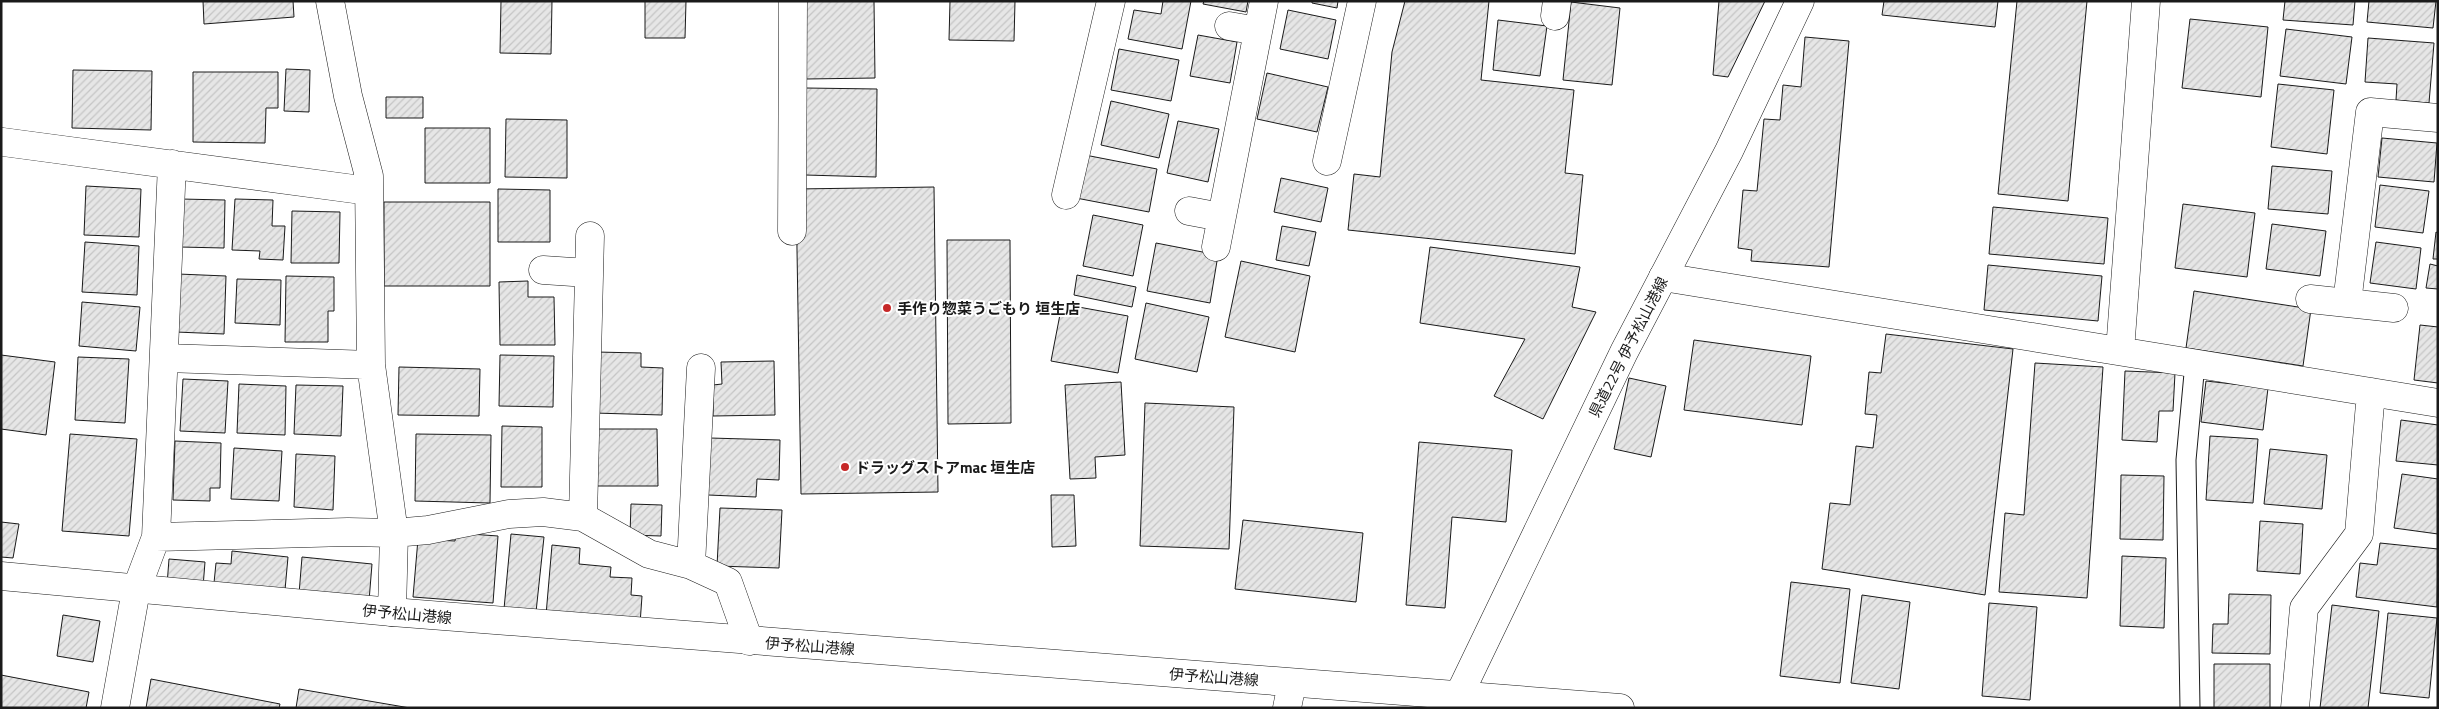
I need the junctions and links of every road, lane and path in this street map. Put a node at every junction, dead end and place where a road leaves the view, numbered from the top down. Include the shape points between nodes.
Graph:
1 (330, 1) edge
2 (793, 1) edge
3 (1111, 1) edge
4 (1264, 1) edge
5 (1362, 1) edge
6 (1800, 1) edge
7 (2146, 1) edge
8 (1229, 26) dead end
9 (1258, 32) junction
10 (2438, 118) edge
11 (3, 142) dead end
12 (1327, 161) dead end
13 (172, 164) junction
14 (369, 191) junction
15 (1066, 195) dead end
16 (1189, 211) dead end
17 (1221, 217) junction
18 (792, 231) dead end
19 (590, 236) dead end
20 (1216, 246) dead end
21 (543, 270) dead end
22 (588, 273) junction
23 (1663, 277) junction
24 (2310, 299) dead end
25 (2347, 303) junction
26 (2394, 308) dead end
27 (2120, 351) junction
28 (165, 358) junction
29 (2195, 363) junction
30 (371, 365) junction
31 (701, 368) dead end
32 (2371, 392) junction
33 (2438, 402) edge
34 (583, 517) junction
35 (394, 533) junction
36 (156, 536) junction
37 (691, 566) junction
38 (1, 576) edge
39 (136, 590) junction
40 (392, 612) junction
41 (749, 641) junction
42 (1290, 695) edge
43 (1459, 695) junction
44 (1500, 703) edge
45 (115, 708) edge
46 (1620, 708) edge
47 (2190, 708) edge
48 (2295, 708) edge

1 - 14 street via 348,96 369,176
2 - 18 street
3 - 15 street
4 - 9 street
5 - 12 street
6 - 23 street, 県道22号 伊予松山港線 via 1729,151
7 - 27 street
8 - 9 street
9 - 17 street
10 - 25 street via 2370,112
11 - 13 street
13 - 14 street
13 - 28 street
14 - 30 street
16 - 17 street
17 - 20 street
19 - 22 street
21 - 22 street
22 - 34 street
23 - 27 street
23 - 43 street, 県道22号 伊予松山港線
24 - 25 street
25 - 26 street
27 - 29 street
28 - 30 street
28 - 36 street
29 - 32 street
29 - 47 lane via 2186,460
30 - 35 street
31 - 37 street
32 - 33 street
32 - 48 street via 2359,534 2304,608
34 - 35 street via 543,512 509,514 428,530
34 - 37 street via 649,554
35 - 36 street
35 - 40 street
36 - 39 street
37 - 41 street via 728,582
38 - 39 street, 伊予松山港線
39 - 40 street, 伊予松山港線
39 - 45 street
40 - 41 street, 伊予松山港線
41 - 42 street, 伊予松山港線
42 - 43 street, 伊予松山港線
43 - 44 street, 伊予松山港線
44 - 46 street, 伊予松山港線

